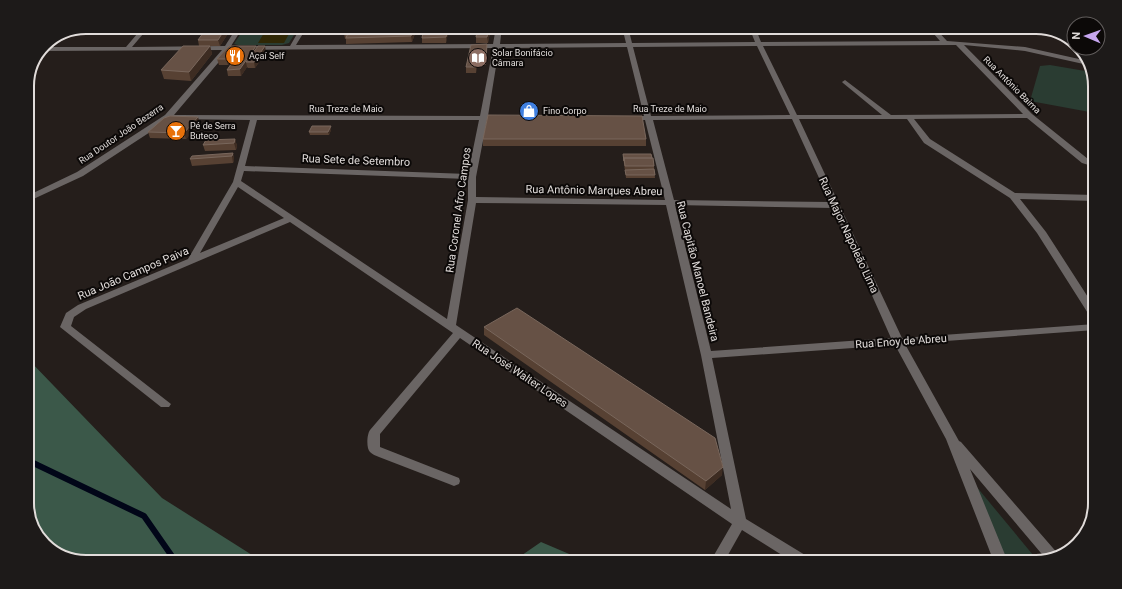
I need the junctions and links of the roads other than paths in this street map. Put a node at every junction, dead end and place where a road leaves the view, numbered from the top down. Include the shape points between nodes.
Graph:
1 (140, 34) edge
2 (236, 34) edge
3 (300, 34) edge
4 (498, 34) edge
5 (626, 34) edge
6 (755, 34) edge
7 (937, 34) edge
8 (945, 43) junction
9 (958, 43) junction
10 (759, 44) junction
11 (496, 46) junction
12 (629, 46) junction
13 (227, 48) junction
14 (292, 48) junction
15 (50, 49) edge
16 (127, 49) junction
17 (1082, 62) edge
18 (845, 82) dead end
19 (888, 116) junction
20 (1029, 116) junction
21 (168, 117) junction
22 (794, 117) junction
23 (909, 117) junction
24 (254, 118) junction
25 (484, 118) junction
26 (507, 118) edge
27 (624, 118) edge
28 (648, 118) junction
29 (1085, 161) junction
30 (1088, 162) edge
31 (240, 168) junction
32 (1081, 170) dead end
33 (472, 177) junction
34 (237, 182) junction
35 (34, 196) edge
36 (1013, 196) junction
37 (1088, 198) edge
38 (472, 200) junction
39 (670, 202) junction
40 (835, 205) junction
41 (291, 218) junction
42 (191, 261) junction
43 (1088, 305) edge
44 (1088, 327) edge
45 (456, 329) junction
46 (898, 340) junction
47 (706, 354) junction
48 (165, 404) dead end
49 (952, 439) junction
50 (454, 481) dead end
51 (740, 522) junction
52 (1050, 553) edge
53 (721, 555) edge
54 (794, 555) edge
55 (998, 555) edge

1 - 16 street
2 - 13 street, Rua Doutor João Bezerra
3 - 14 street
4 - 11 street, Rua Coronel Afro Campos
5 - 12 street, Rua Capitão Manoel Bandeira
6 - 10 street, Rua Major Napoleão Lima
7 - 8 street
8 - 9 street
8 - 10 street
9 - 17 street via 1025,49
9 - 20 street, Rua Antônio Baima
10 - 12 street
10 - 22 street, Rua Major Napoleão Lima
11 - 12 street
11 - 14 street
11 - 25 street, Rua Coronel Afro Campos
12 - 28 street, Rua Capitão Manoel Bandeira
13 - 14 street
13 - 16 street
13 - 21 street, Rua Doutor João Bezerra
15 - 16 street
18 - 19 street
19 - 22 street, Rua Treze de Maio
19 - 23 street, Rua Treze de Maio
20 - 23 street, Rua Treze de Maio
20 - 29 street, Rua Antônio Baima
21 - 24 street, Rua Treze de Maio
21 - 35 street, Rua Doutor João Bezerra via 80,174
22 - 28 street, Rua Treze de Maio
22 - 40 street, Rua Major Napoleão Lima
23 - 36 street via 927,141
24 - 25 street, Rua Treze de Maio
24 - 31 street
25 - 26 street, Rua Treze de Maio
25 - 33 street, Rua Coronel Afro Campos
27 - 28 street, Rua Treze de Maio
28 - 39 street, Rua Capitão Manoel Bandeira
29 - 30 street, Rua Antônio Baima
29 - 32 street
31 - 33 street, Rua Sete de Setembro
31 - 34 street
33 - 38 street, Rua Coronel Afro Campos
34 - 41 street, Rua José Walter Lopes
34 - 42 street
36 - 37 street
36 - 43 street via 1041,232
38 - 39 street, Rua Antônio Marques Abreu
38 - 45 street, Rua Coronel Afro Campos
39 - 40 street, Rua Antônio Marques Abreu
39 - 47 street, Rua Capitão Manoel Bandeira
40 - 46 street, Rua Major Napoleão Lima
41 - 42 street, Rua João Campos Paiva
41 - 45 street, Rua José Walter Lopes
42 - 48 street, Rua João Campos Paiva via 82,308 70,315 65,327
44 - 46 street, Rua Enoy de Abreu
45 - 50 street via 374,433 374,449
45 - 51 street, Rua José Walter Lopes
46 - 47 street, Rua Enoy de Abreu
46 - 49 street, Rua Major Napoleão Lima
47 - 51 street, Rua Capitão Manoel Bandeira
49 - 52 street, Rua Major Napoleão Lima
49 - 55 street, Rua Major Napoleão Lima
51 - 53 street
51 - 54 street, Rua José Walter Lopes

